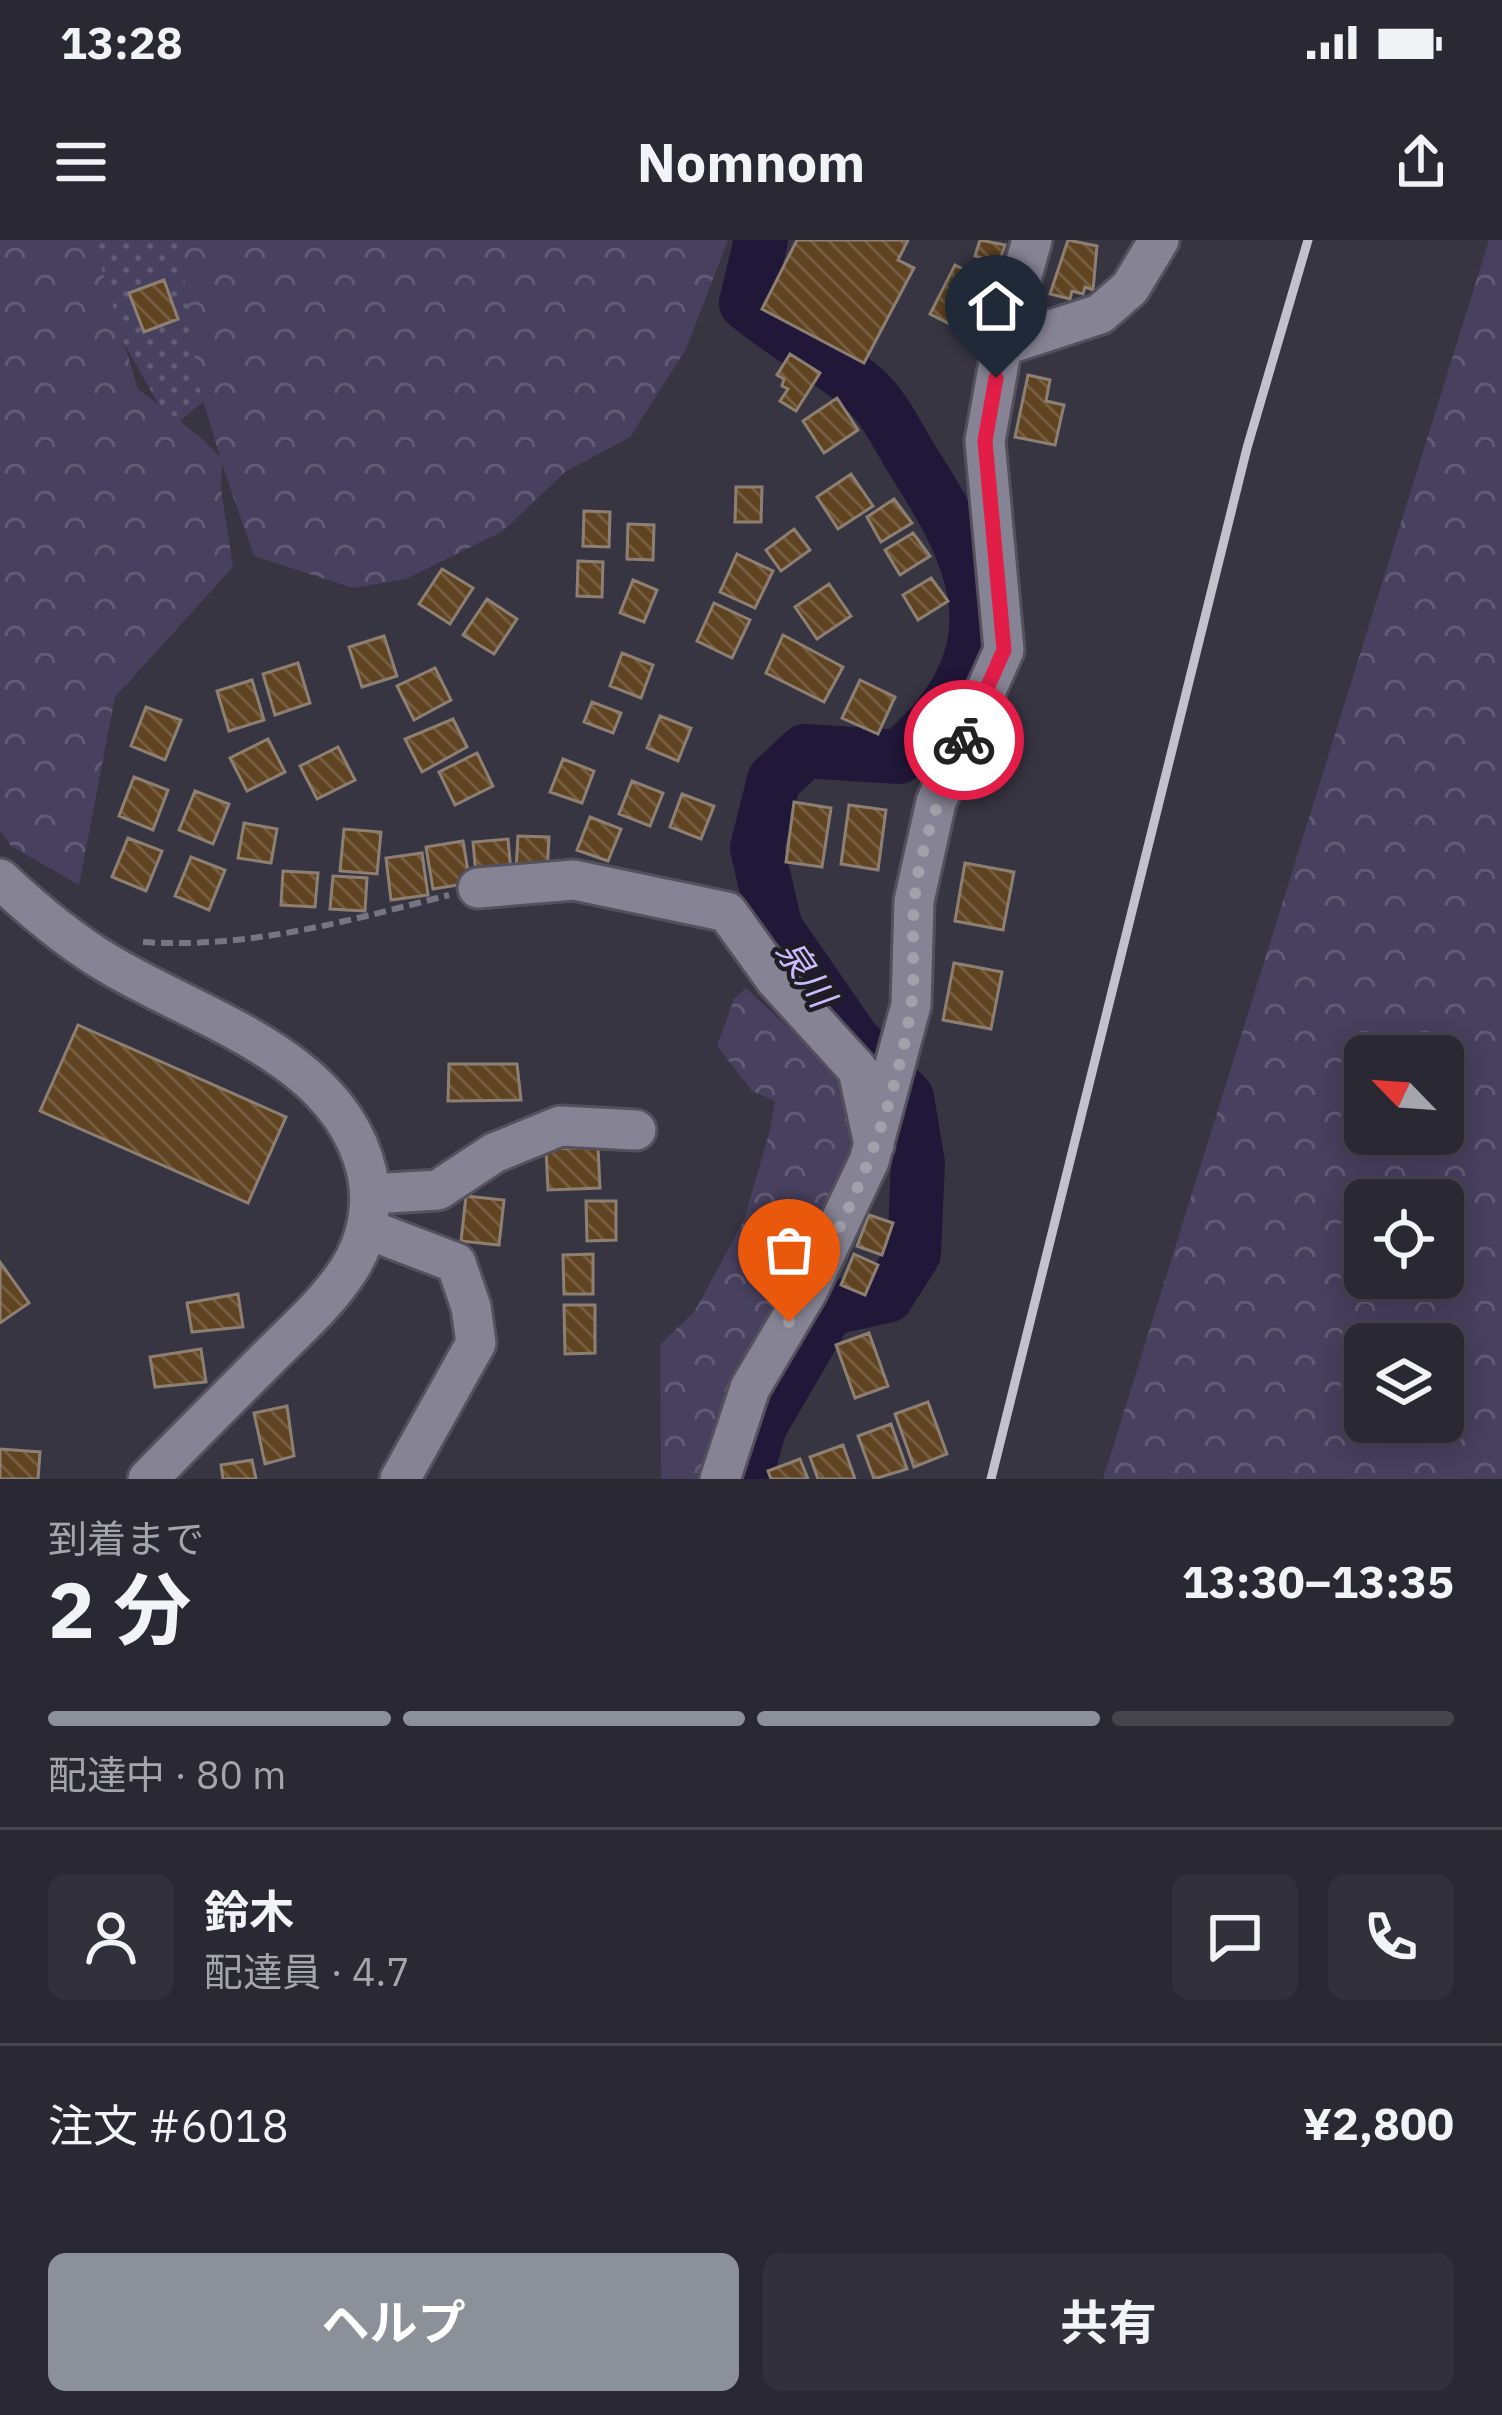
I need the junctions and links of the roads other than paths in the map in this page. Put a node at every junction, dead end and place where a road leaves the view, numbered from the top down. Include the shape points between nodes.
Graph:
1 (1032, 240) edge
2 (1159, 240) edge
3 (1002, 346) junction
4 (0, 879) edge
5 (478, 888) road end
6 (636, 1130) dead end
7 (874, 1145) junction
8 (369, 1212) junction
9 (148, 1479) edge
10 (400, 1479) edge
11 (721, 1479) edge

1 - 3 street
2 - 3 street via 1130,288 1100,314
3 - 7 street via 985,441 1004,650 936,802 914,902 911,1005
4 - 8 street via 106,962 322,1089 363,1155
5 - 7 street via 574,880 727,912 858,1070
6 - 8 street via 560,1126 494,1153 438,1190
7 - 11 street via 808,1290 750,1388
8 - 9 street via 351,1267 317,1309
8 - 10 street via 456,1263 474,1325 476,1343

